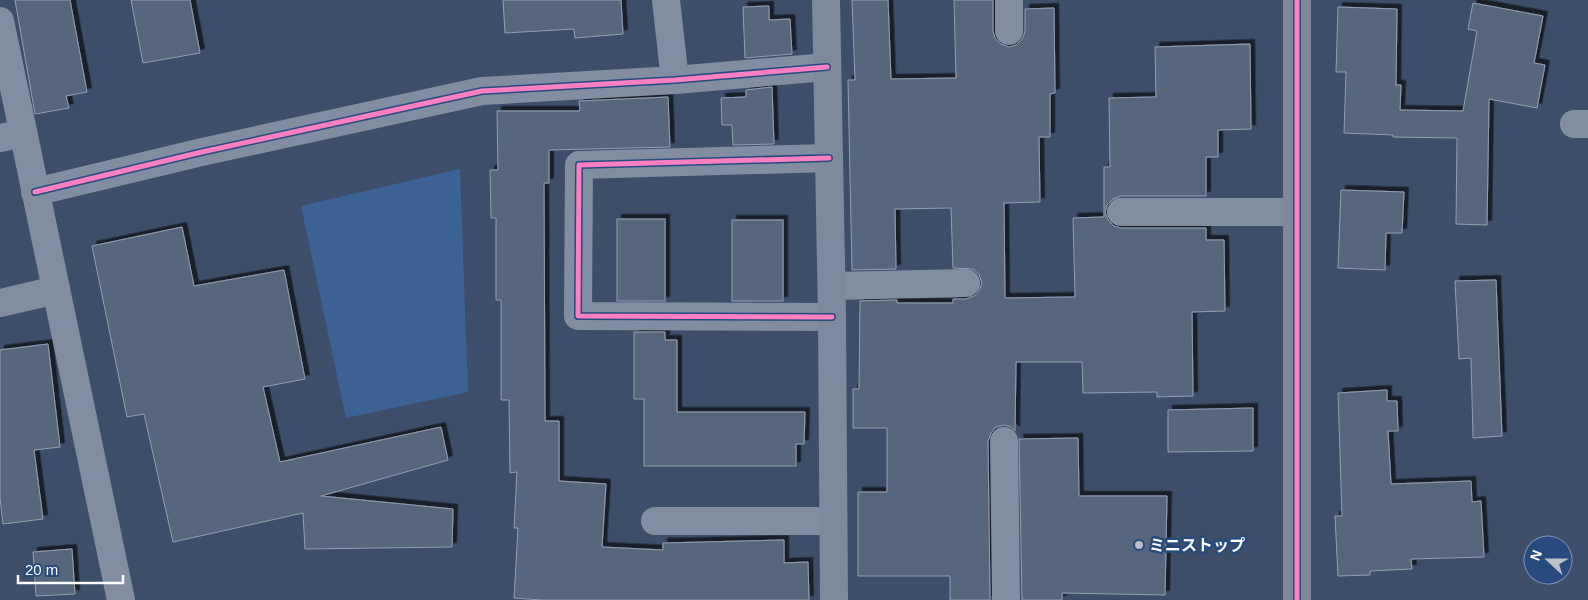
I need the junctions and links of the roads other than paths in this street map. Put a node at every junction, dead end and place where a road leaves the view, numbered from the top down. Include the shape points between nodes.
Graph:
1 (666, 0) edge
2 (826, 0) edge
3 (1009, 0) edge
4 (1297, 0) edge
5 (0, 21) edge
6 (1009, 30) dead end
7 (827, 67) junction
8 (675, 80) junction
9 (11, 136) edge
10 (829, 158) junction
11 (35, 192) junction
12 (1121, 212) dead end
13 (1296, 212) junction
14 (966, 283) dead end
15 (832, 286) junction
16 (56, 290) junction
17 (0, 303) edge
18 (832, 317) junction
19 (1004, 441) dead end
20 (655, 521) dead end
21 (833, 521) junction
22 (120, 600) edge
23 (834, 600) edge
24 (1006, 600) edge
25 (1296, 600) edge

1 - 8 street
2 - 7 street
3 - 6 street
4 - 13 street
5 - 9 street
7 - 8 street
7 - 10 street
8 - 11 street via 482,91
9 - 11 street
10 - 15 street
10 - 18 street via 579,165 578,316
11 - 16 street
12 - 13 street
13 - 25 street
14 - 15 street
15 - 18 street
16 - 17 street
16 - 22 street
18 - 21 street
19 - 24 street
20 - 21 street
21 - 23 street

